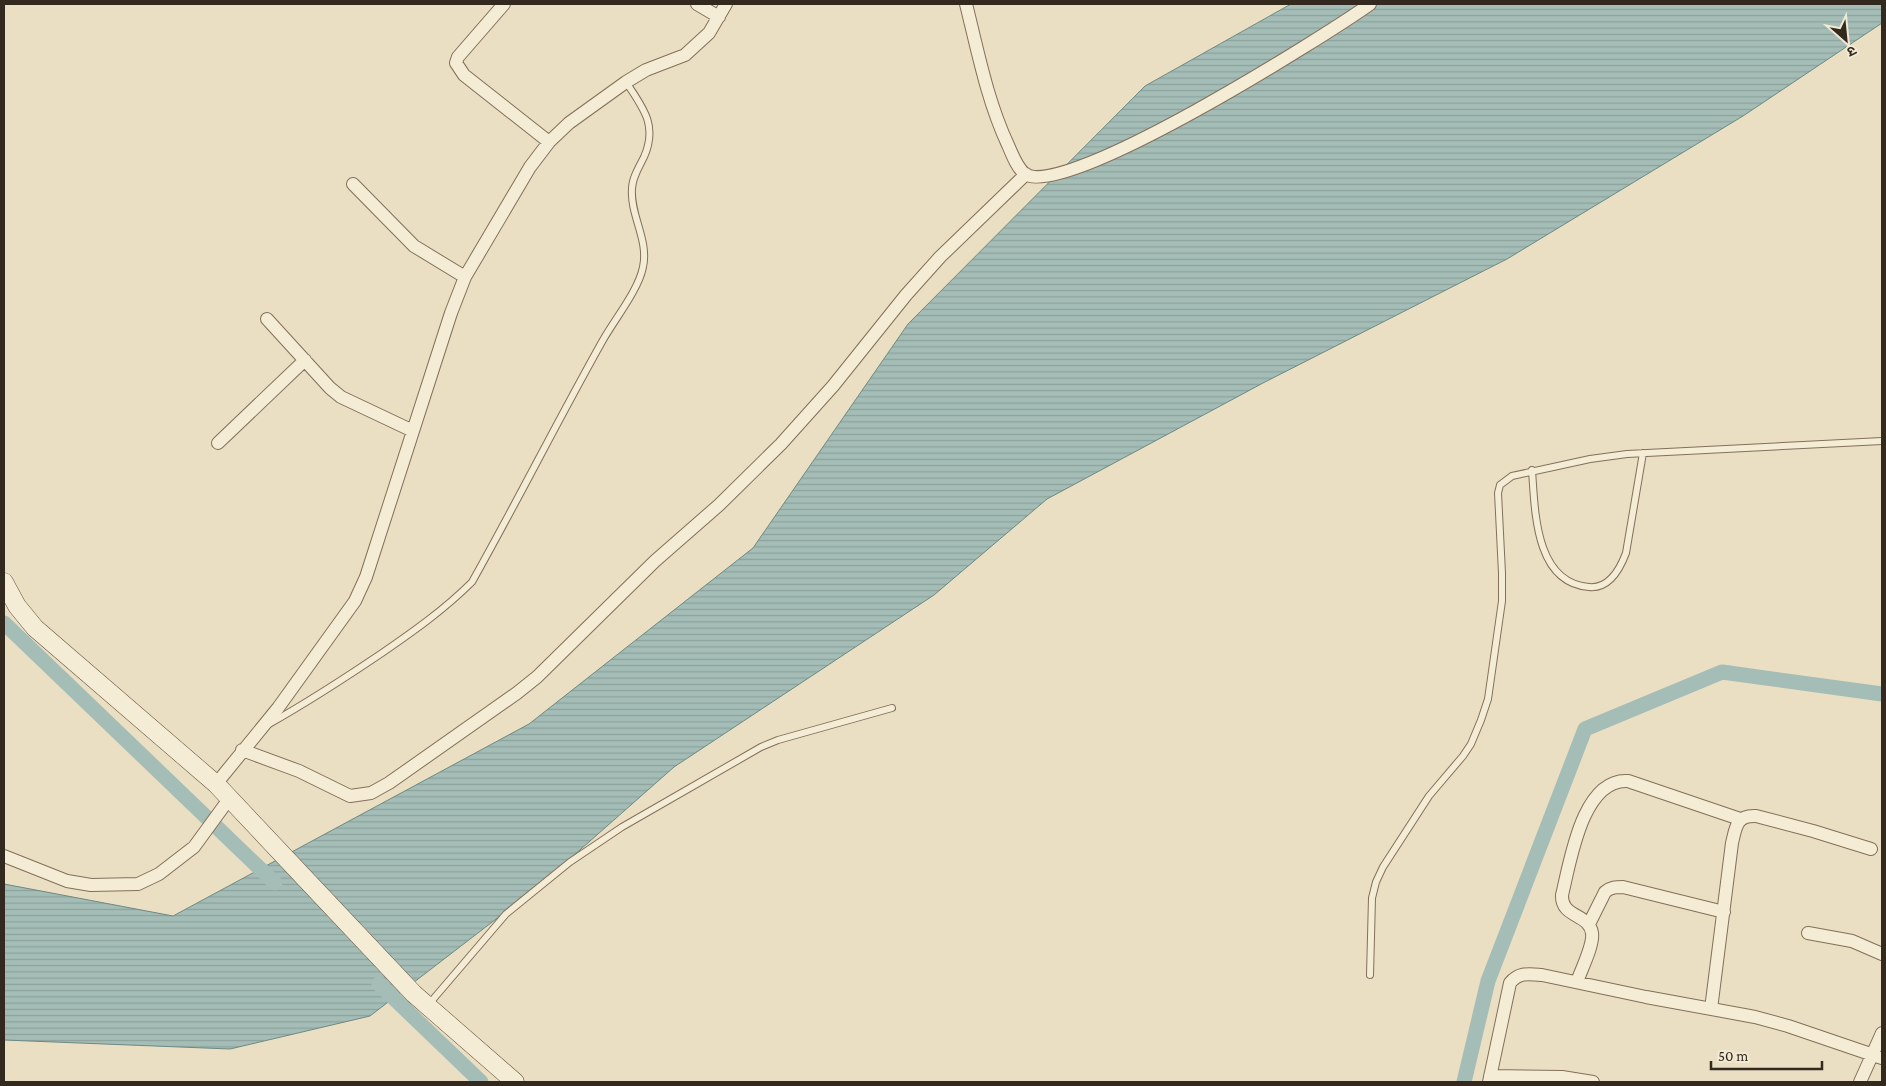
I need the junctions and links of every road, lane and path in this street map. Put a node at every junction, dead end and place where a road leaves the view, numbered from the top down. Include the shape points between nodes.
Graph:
1 (504, 4) edge
2 (697, 4) edge
3 (726, 4) edge
4 (966, 4) edge
5 (1370, 4) edge
6 (719, 17) junction
7 (626, 82) junction
8 (549, 142) junction
9 (1026, 174) junction
10 (353, 184) dead end
11 (466, 277) junction
12 (268, 319) dead end
13 (305, 360) junction
14 (413, 430) junction
15 (1882, 442) edge
16 (218, 443) dead end
17 (1643, 454) junction
18 (1532, 470) junction
19 (4, 582) edge
20 (892, 708) dead end
21 (262, 728) junction
22 (242, 750) junction
23 (216, 784) junction
24 (231, 801) junction
25 (1740, 819) junction
26 (1871, 849) dead end
27 (4, 856) edge
28 (1724, 912) junction
29 (1588, 924) junction
30 (1808, 933) dead end
31 (1882, 954) edge
32 (1370, 975) dead end
33 (1577, 982) junction
34 (421, 999) junction
35 (1711, 1009) junction
36 (1882, 1033) edge
37 (1878, 1057) edge
38 (1489, 1079) edge
39 (515, 1082) edge
40 (1593, 1082) edge
41 (1860, 1082) edge

1 - 8 street via 456,63 464,75
2 - 6 street
3 - 6 street
4 - 9 street via 992,108 1014,158
5 - 9 street via 1271,66 1147,137 1070,171 1044,177
6 - 7 street via 709,33 685,55 646,70
7 - 8 street via 569,123
7 - 21 lane via 646,111 649,124 647,149 632,189 644,249 644,267 472,582 415,630 317,697
8 - 11 street via 530,168
9 - 22 street via 940,257 781,444 537,677 516,693 389,784 362,796 350,796
10 - 11 street via 414,246
11 - 14 street
12 - 13 street
13 - 14 street via 341,397
13 - 16 street
14 - 21 street via 366,577 355,601
15 - 17 lane
17 - 18 lane via 1590,459
17 - 18 lane via 1626,554 1620,569 1602,585 1592,588 1566,581 1546,555 1536,518
18 - 32 lane via 1512,476 1500,485 1498,493 1502,601 1488,699 1463,756 1429,796 1376,882 1372,898
19 - 23 street via 17,606 35,628
20 - 34 lane via 761,747 622,827 570,862 506,914
21 - 22 street
22 - 23 street
23 - 24 street
24 - 27 street via 194,847 159,874 138,884 91,885 67,881
24 - 34 street
25 - 26 street via 1756,816
25 - 28 street via 1732,843
25 - 29 street via 1628,781 1613,783 1598,796 1583,820 1574,842 1562,895 1564,907
28 - 29 street via 1616,887 1605,892
28 - 35 street
29 - 33 street via 1592,935
30 - 31 street via 1852,941
33 - 35 street
33 - 38 street via 1525,973 1514,978 1510,983
34 - 39 street
35 - 37 street via 1788,1026
36 - 37 street
37 - 41 street
38 - 40 street via 1562,1076

